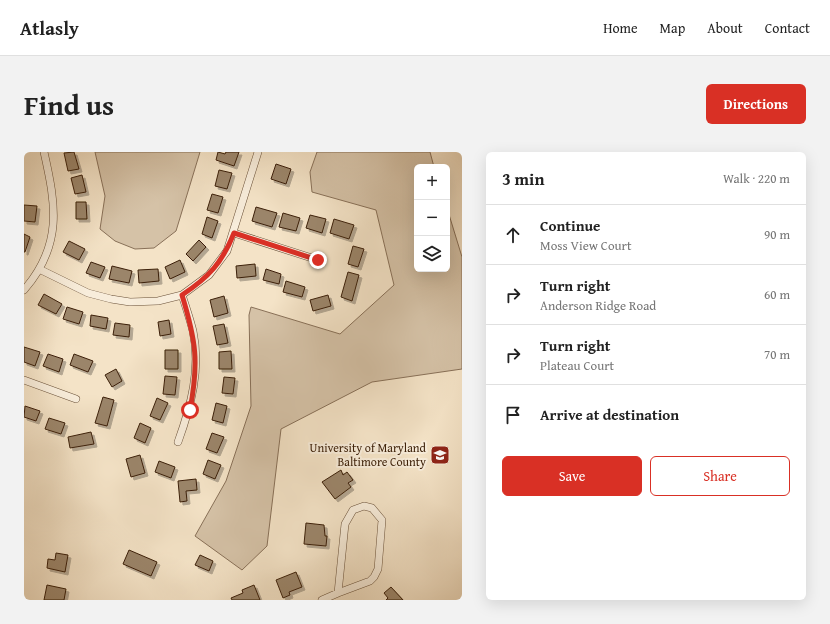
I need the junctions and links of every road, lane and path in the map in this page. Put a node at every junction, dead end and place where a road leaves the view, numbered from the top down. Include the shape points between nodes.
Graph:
1 (44, 152) edge
2 (258, 152) edge
3 (234, 233) junction
4 (318, 260) dead end
5 (39, 269) junction
6 (24, 290) edge
7 (182, 295) junction
8 (24, 380) edge
9 (76, 399) dead end
10 (178, 442) dead end
11 (338, 593) junction
12 (322, 600) edge

1 - 5 street via 54,218 52,238
2 - 3 street
3 - 4 street
3 - 7 street via 219,264
5 - 6 street
5 - 7 street via 88,293 111,299 130,302 158,301
7 - 10 street via 193,331 196,369 190,410
8 - 9 street
11 - 11 street via 370,581 378,569 382,520 372,508 364,506 353,510 347,516 344,524
11 - 12 street

